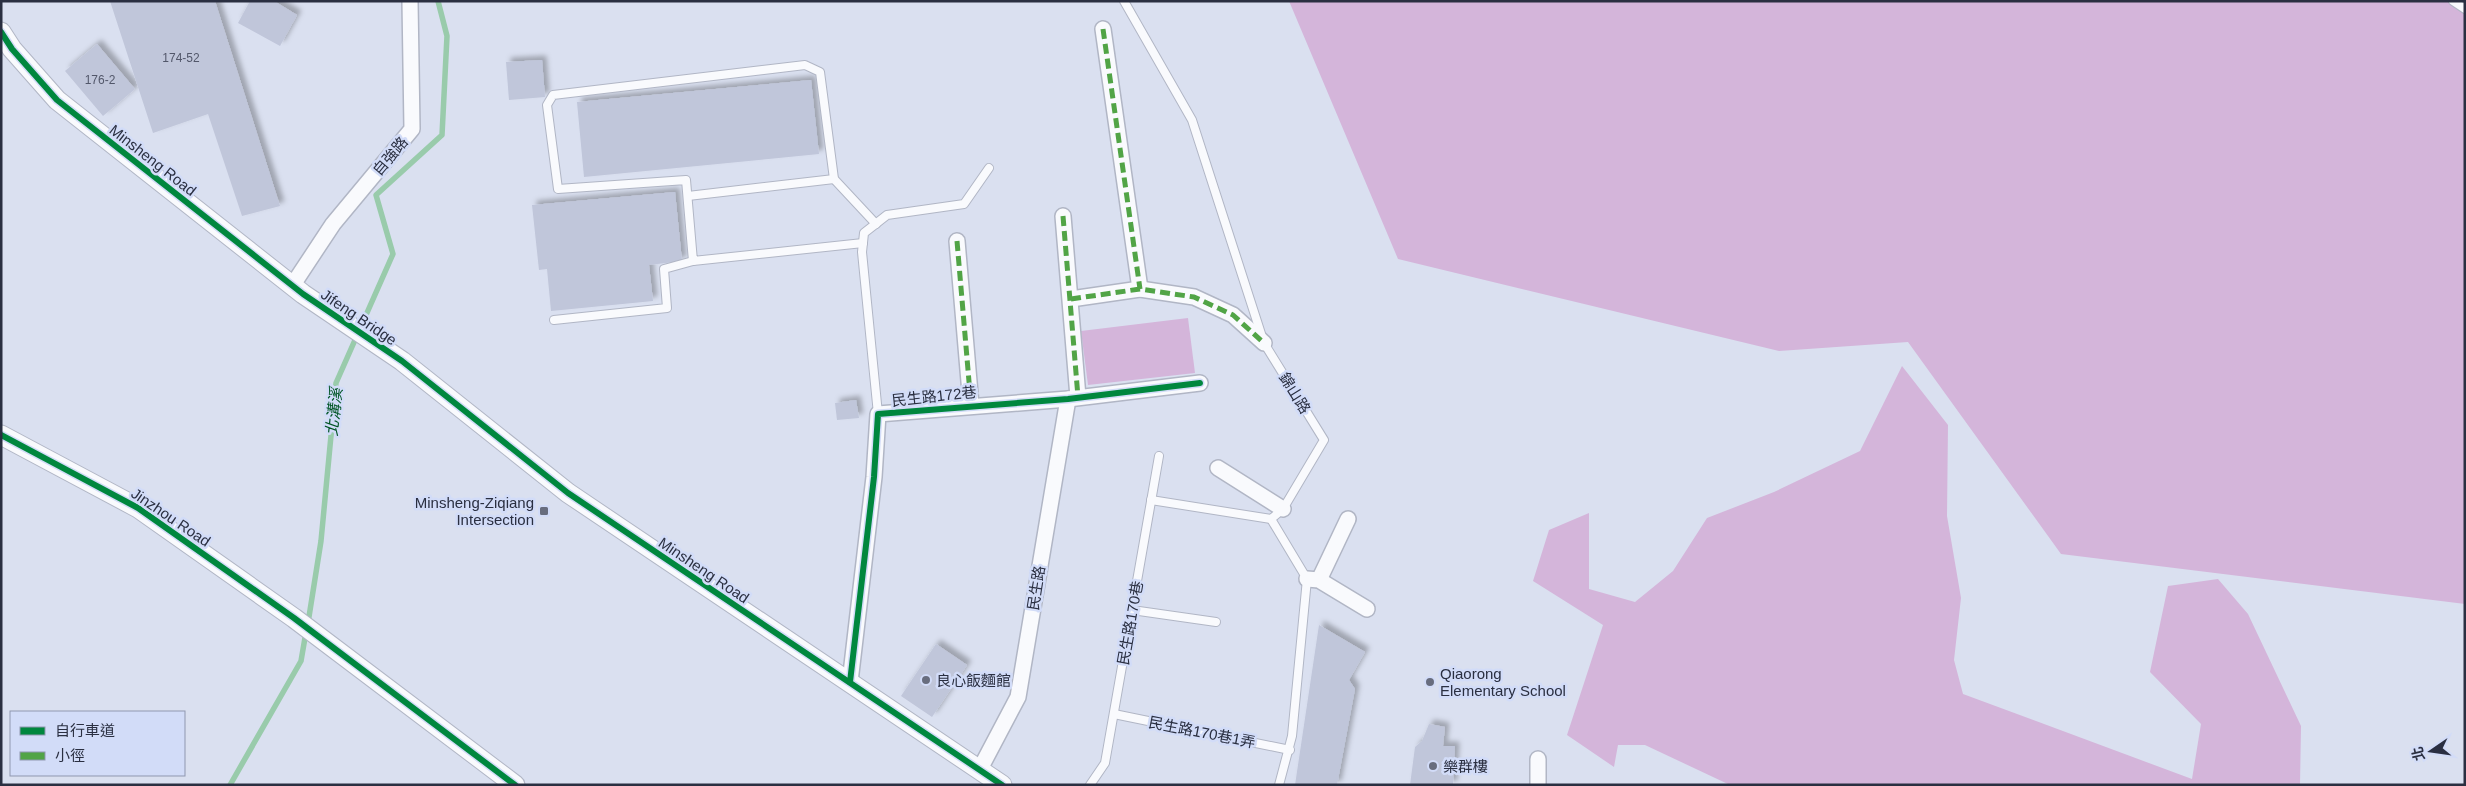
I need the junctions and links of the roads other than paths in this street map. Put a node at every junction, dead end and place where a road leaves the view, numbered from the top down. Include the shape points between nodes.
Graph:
1 (410, 1) edge
2 (1124, 1) edge
3 (2454, 1) edge
4 (2465, 9) edge
5 (1103, 29) dead end
6 (1, 32) edge
7 (989, 168) dead end
8 (834, 179) junction
9 (688, 196) junction
10 (1063, 216) dead end
11 (876, 224) junction
12 (957, 241) dead end
13 (863, 243) junction
14 (693, 261) junction
15 (1140, 289) junction
16 (297, 290) junction
17 (1071, 299) junction
18 (554, 320) dead end
19 (1264, 343) junction
20 (402, 361) joint
21 (1200, 383) dead end
22 (1073, 398) junction
23 (971, 405) junction
24 (878, 414) junction
25 (1, 435) edge
26 (1159, 456) dead end
27 (1218, 468) dead end
28 (1152, 500) junction
29 (1283, 509) junction
30 (1270, 519) junction
31 (1348, 519) dead end
32 (1313, 579) junction
33 (1367, 609) dead end
34 (1132, 610) junction
35 (1216, 622) dead end
36 (850, 682) junction
37 (1114, 714) junction
38 (1290, 750) junction
39 (1538, 759) dead end
40 (980, 769) junction
41 (515, 785) edge
42 (1002, 785) edge
43 (1090, 785) edge
44 (1278, 785) edge
45 (1538, 785) edge

1 - 16 street, 自強路 via 412,129 332,224
2 - 19 lane, 錦山路 via 1192,120
3 - 4 lane
5 - 15 street
6 - 16 street, Minsheng Road via 57,100
7 - 11 lane via 964,204 887,215
8 - 9 lane
8 - 9 lane via 820,72 805,65 553,94 548,105 558,189 686,180
8 - 11 lane
9 - 14 lane
10 - 17 street, 民生路
11 - 13 lane via 864,233
12 - 23 street
13 - 14 lane
13 - 24 lane
14 - 18 lane via 664,269 667,308
15 - 17 street
15 - 19 street via 1194,297 1233,315
16 - 20 street, Jifeng Bridge
17 - 22 street, 民生路
19 - 29 lane, 錦山路 via 1324,440
20 - 36 street, Minsheng Road via 568,493
21 - 22 street, 民生路172巷
22 - 23 street, 民生路172巷
22 - 40 street, 民生路 via 1018,697
23 - 24 street, 民生路172巷
24 - 36 street, 民生路172巷 via 874,477
25 - 41 street, Jinzhou Road via 138,508 334,647
26 - 28 lane, 民生路170巷
27 - 29 street
28 - 30 lane
28 - 34 lane, 民生路170巷
29 - 30 lane, 錦山路
30 - 32 lane
31 - 32 street
32 - 33 street
32 - 38 lane
34 - 35 lane
34 - 37 lane, 民生路170巷
36 - 40 street, Minsheng Road
37 - 38 lane, 民生路170巷1弄
37 - 43 lane, 民生路170巷 via 1105,763
38 - 44 lane
39 - 45 street
40 - 42 street, Minsheng Road

